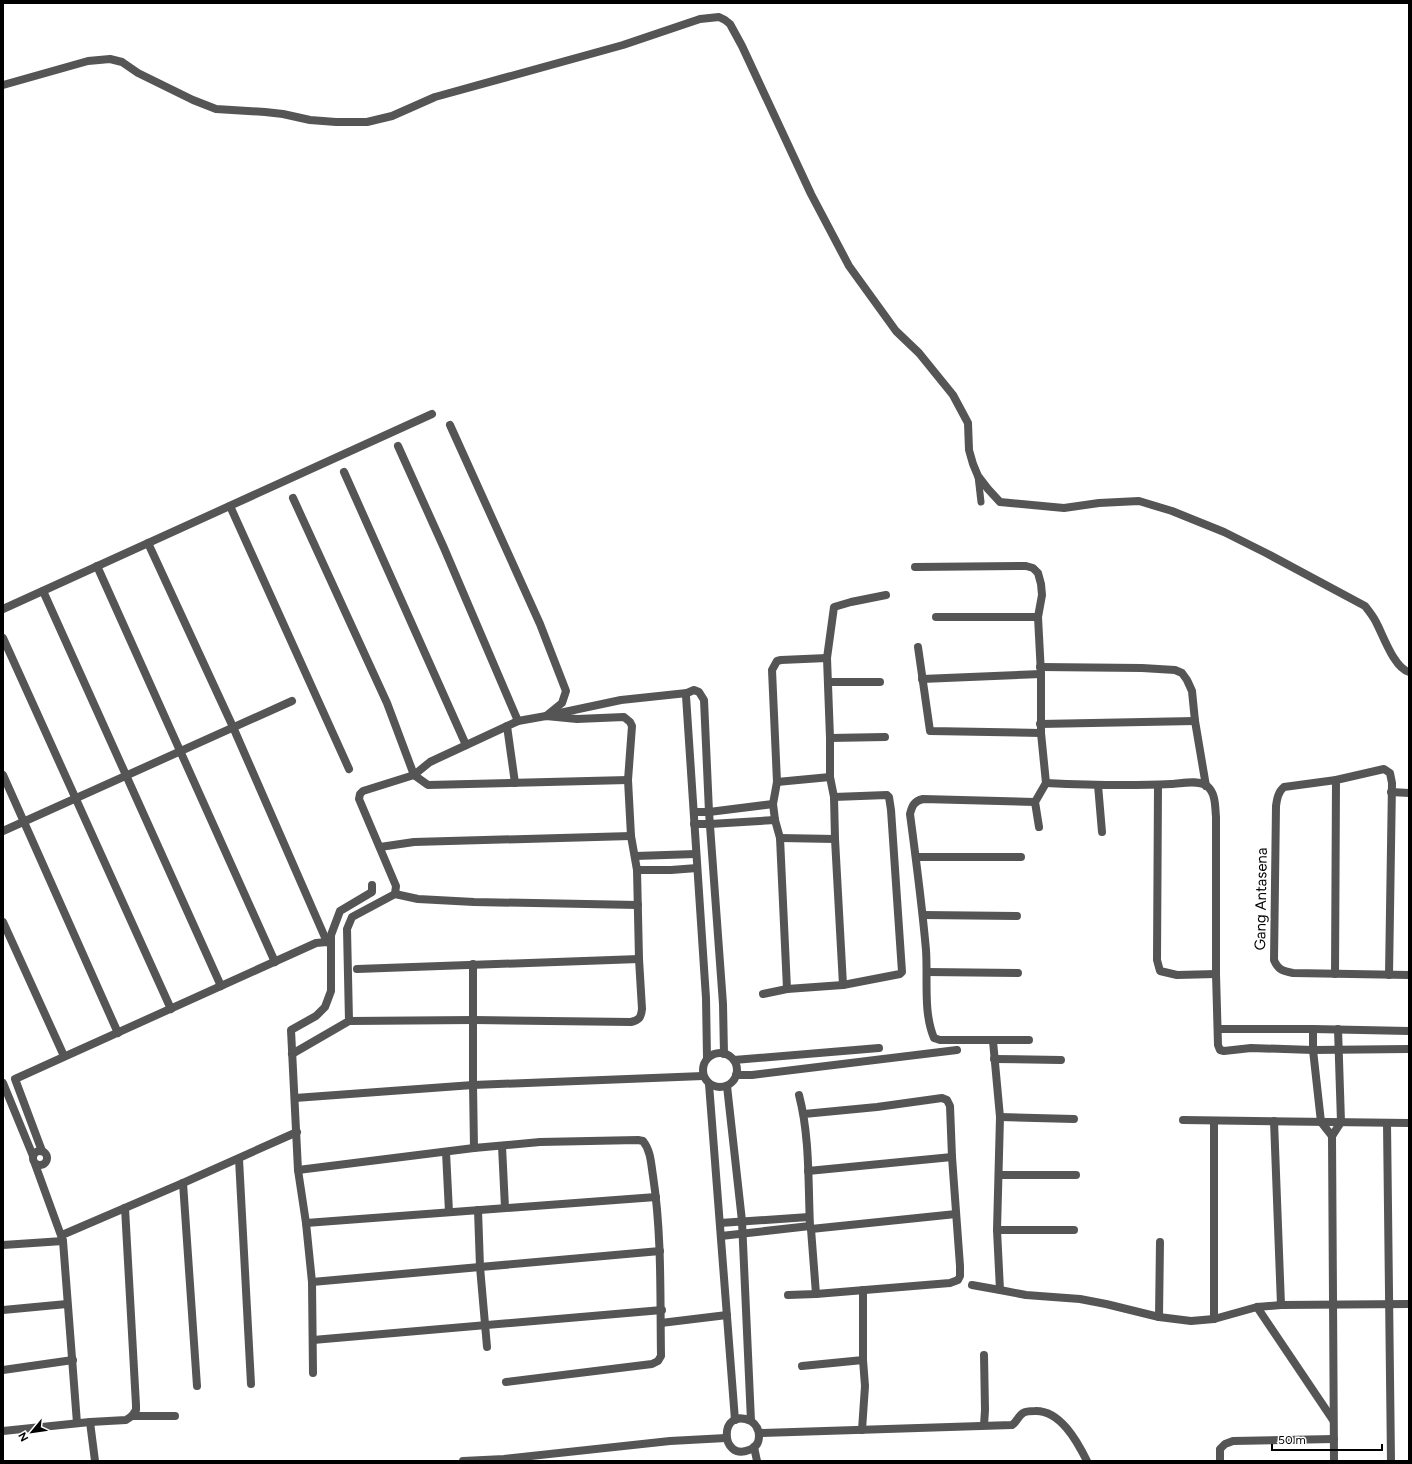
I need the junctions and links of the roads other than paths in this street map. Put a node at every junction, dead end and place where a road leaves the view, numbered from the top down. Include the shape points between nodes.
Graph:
1 (3, 85) edge
2 (432, 414) dead end
3 (450, 425) dead end
4 (398, 446) dead end
5 (344, 472) dead end
6 (978, 476) junction
7 (293, 498) dead end
8 (981, 502) dead end
9 (230, 506) junction
10 (148, 543) junction
11 (97, 566) junction
12 (915, 567) dead end
13 (43, 591) junction
14 (886, 595) dead end
15 (3, 609) edge
16 (936, 617) dead end
17 (1038, 617) junction
18 (3, 638) edge
19 (918, 647) dead end
20 (827, 658) junction
21 (1041, 670) junction
22 (1409, 672) edge
23 (922, 679) junction
24 (829, 682) junction
25 (880, 682) dead end
26 (688, 693) junction
27 (292, 701) dead end
28 (546, 716) junction
29 (518, 721) junction
30 (1195, 721) junction
31 (507, 726) junction
32 (1040, 728) junction
33 (233, 729) junction
34 (885, 737) dead end
35 (830, 738) junction
36 (466, 745) junction
37 (181, 752) junction
38 (349, 769) dead end
39 (3, 775) edge
40 (414, 775) junction
41 (127, 776) junction
42 (830, 777) junction
43 (628, 780) junction
44 (1336, 780) junction
45 (777, 782) junction
46 (515, 783) junction
47 (1046, 783) junction
48 (1098, 785) junction
49 (1158, 785) junction
50 (1206, 786) junction
51 (1391, 792) junction
52 (1409, 793) edge
53 (834, 797) junction
54 (75, 799) junction
55 (1035, 802) junction
56 (773, 804) junction
57 (694, 812) junction
58 (709, 812) junction
59 (775, 820) junction
60 (24, 822) junction
61 (694, 824) junction
62 (710, 824) junction
63 (1039, 827) dead end
64 (3, 831) edge
65 (1102, 832) dead end
66 (631, 836) junction
67 (780, 838) junction
68 (835, 839) junction
69 (380, 847) junction
70 (696, 854) junction
71 (635, 856) junction
72 (916, 857) junction
73 (1020, 857) dead end
74 (697, 868) junction
75 (636, 870) junction
76 (372, 885) dead end
77 (395, 894) junction
78 (638, 905) junction
79 (923, 915) junction
80 (1017, 916) dead end
81 (3, 922) edge
82 (329, 942) junction
83 (639, 958) junction
84 (275, 962) junction
85 (473, 964) junction
86 (357, 969) dead end
87 (927, 972) junction
88 (1018, 972) dead end
89 (1216, 974) junction
90 (1334, 974) junction
91 (1389, 975) junction
92 (1409, 975) edge
93 (843, 985) junction
94 (221, 986) junction
95 (787, 989) junction
96 (763, 994) dead end
97 (171, 1009) junction
98 (474, 1020) junction
99 (349, 1021) junction
100 (1312, 1029) junction
101 (1338, 1029) junction
102 (1218, 1030) junction
103 (1409, 1031) edge
104 (118, 1033) junction
105 (1029, 1040) dead end
106 (993, 1041) junction
107 (879, 1048) dead end
108 (1409, 1049) edge
109 (957, 1050) dead end
110 (1312, 1050) junction
111 (1338, 1050) junction
112 (292, 1054) junction
113 (724, 1054) junction
114 (64, 1056) junction
115 (707, 1058) junction
116 (994, 1059) junction
117 (734, 1060) junction
118 (1061, 1060) dead end
119 (736, 1075) junction
120 (703, 1076) junction
121 (15, 1079) junction
122 (3, 1083) edge
123 (709, 1084) junction
124 (473, 1085) junction
125 (727, 1086) junction
126 (799, 1095) dead end
127 (295, 1098) junction
128 (804, 1114) junction
129 (1000, 1117) junction
130 (1074, 1119) dead end
131 (1183, 1120) dead end
132 (1214, 1121) junction
133 (1274, 1122) junction
134 (1320, 1122) junction
135 (1341, 1122) junction
136 (1387, 1123) junction
137 (1409, 1123) edge
138 (297, 1132) junction
139 (1332, 1136) junction
140 (502, 1146) junction
141 (474, 1148) junction
142 (42, 1151) junction
143 (446, 1152) junction
144 (952, 1158) junction
145 (239, 1159) junction
146 (34, 1160) junction
147 (298, 1170) junction
148 (808, 1171) junction
149 (999, 1175) junction
150 (1076, 1175) dead end
151 (184, 1183) junction
152 (656, 1197) junction
153 (126, 1208) junction
154 (505, 1208) junction
155 (478, 1210) junction
156 (448, 1212) junction
157 (956, 1214) junction
158 (809, 1217) junction
159 (742, 1221) junction
160 (306, 1223) junction
161 (720, 1223) junction
162 (810, 1228) junction
163 (997, 1230) junction
164 (1074, 1230) dead end
165 (743, 1234) junction
166 (721, 1236) junction
167 (63, 1238) junction
168 (1160, 1242) dead end
169 (3, 1245) edge
170 (660, 1251) junction
171 (480, 1267) junction
172 (312, 1282) junction
173 (972, 1285) dead end
174 (863, 1290) junction
175 (1000, 1290) junction
176 (816, 1294) junction
177 (788, 1295) dead end
178 (67, 1304) junction
179 (1409, 1304) edge
180 (1281, 1305) junction
181 (1333, 1305) junction
182 (1389, 1305) junction
183 (1257, 1307) junction
184 (3, 1310) edge
185 (662, 1310) junction
186 (727, 1314) junction
187 (1159, 1317) junction
188 (1214, 1319) junction
189 (661, 1323) junction
190 (485, 1325) junction
191 (313, 1340) junction
192 (487, 1347) dead end
193 (984, 1355) dead end
194 (73, 1360) junction
195 (863, 1360) junction
196 (802, 1366) dead end
197 (3, 1370) edge
198 (313, 1373) dead end
199 (506, 1382) dead end
200 (251, 1384) dead end
201 (197, 1386) dead end
202 (132, 1416) junction
203 (175, 1416) dead end
204 (735, 1420) junction
205 (1334, 1420) junction
206 (751, 1421) junction
207 (90, 1422) junction
208 (77, 1423) junction
209 (984, 1425) junction
210 (862, 1430) junction
211 (3, 1431) edge
212 (759, 1433) junction
213 (726, 1438) junction
214 (1334, 1439) junction
215 (754, 1447) junction
216 (504, 1460) edge
217 (95, 1461) edge
218 (463, 1461) edge
219 (757, 1461) edge
220 (1086, 1461) edge
221 (1220, 1461) edge
222 (1334, 1461) edge
223 (1391, 1461) edge

1 - 6 street via 88,60 110,59 122,62 145,76 216,109 265,112 310,120 367,122 392,116 435,97 623,45 700,19 718,17 730,24 742,46 811,194 849,266 896,331 919,353 953,395 968,423 970,457
2 - 9 street
3 - 28 street via 540,624 566,691 562,703
4 - 29 street
5 - 36 street
6 - 8 lane
6 - 22 street via 1000,502 1064,508 1139,501 1224,532 1365,606 1397,662
7 - 40 street via 387,702
9 - 10 street
9 - 38 street
10 - 11 street
10 - 33 street
11 - 13 street
11 - 37 street
12 - 17 street via 1033,568 1038,573 1041,584
13 - 15 street
13 - 41 street
14 - 20 street via 834,607
16 - 17 street
17 - 21 street
18 - 54 street
19 - 23 street
20 - 24 street
20 - 45 street via 781,660 772,666
21 - 23 street
21 - 30 street via 1175,670 1182,673 1190,686
21 - 32 street
23 - 32 street via 930,731
24 - 25 street
24 - 35 street
26 - 28 street via 621,700
26 - 57 street via 686,696
26 - 58 street via 697,691 704,700
27 - 33 street
28 - 29 street
28 - 43 street via 577,719 624,717 628,720 632,726
29 - 31 street
30 - 32 street
30 - 50 street
31 - 36 street
31 - 46 street
32 - 47 street
33 - 37 street
33 - 82 street
34 - 35 street
35 - 42 street
36 - 40 street via 430,762
37 - 41 street
37 - 84 street
39 - 60 street
40 - 46 street via 428,785
40 - 69 street via 360,794 359,799
41 - 54 street
41 - 94 street
42 - 45 street
42 - 53 street
43 - 46 street
43 - 66 street
44 - 51 street, Gang Antasena via 1384,769 1390,773
44 - 90 street
44 - 90 street, Gang Antasena via 1284,787 1280,790 1277,814 1274,960 1282,971
45 - 56 street
47 - 48 street
47 - 55 street
48 - 49 street
48 - 65 street
49 - 50 street via 1199,783
49 - 89 street via 1158,966 1160,971 1171,974
50 - 89 street via 1215,803 1216,817
51 - 52 street
51 - 91 street
53 - 68 street
53 - 93 street via 889,797 902,972
54 - 60 street
54 - 97 street
55 - 63 street
55 - 72 street via 926,799 916,801 910,814
56 - 58 street
56 - 59 street
57 - 58 street
57 - 61 street
58 - 62 street
59 - 62 street
59 - 67 street
60 - 64 street
60 - 104 street
61 - 62 street
61 - 70 street
62 - 113 street via 723,1004
66 - 69 street via 414,842
66 - 71 street
67 - 68 street
67 - 95 street
68 - 93 street
69 - 77 street via 396,886
70 - 71 street
70 - 74 street
71 - 75 street
72 - 73 street
72 - 79 street
74 - 75 street
74 - 115 street via 706,998
75 - 78 street
76 - 82 street via 372,892 340,911
77 - 78 street via 418,899 474,902
77 - 99 street via 352,917 347,929
78 - 83 street
79 - 80 street
79 - 87 street
81 - 114 street
82 - 84 street via 316,943
82 - 112 street via 331,991 325,1007 316,1016 291,1030
83 - 85 street
83 - 98 street via 642,1009 638,1021
84 - 94 street
85 - 86 street
85 - 98 street
87 - 88 street
87 - 106 street via 927,1011 934,1038
89 - 102 street
90 - 91 street
91 - 92 street
93 - 95 street
94 - 97 street
95 - 96 street
97 - 104 street
98 - 99 street
98 - 124 street
99 - 112 street
100 - 101 street
100 - 102 street
100 - 110 street
101 - 103 street
101 - 111 street
102 - 110 street via 1218,1045 1222,1051 1251,1048
104 - 114 street
105 - 106 street
106 - 116 street
107 - 117 street
108 - 111 street
109 - 119 street
110 - 111 street
110 - 134 street
111 - 135 street
112 - 127 street
113 - 115 street via 715,1054
113 - 117 street
114 - 121 street
115 - 120 street via 702,1067
116 - 118 street
116 - 129 street
117 - 119 street
119 - 125 street
120 - 123 street
120 - 124 street
121 - 122 street
121 - 142 street
122 - 146 street
123 - 125 street via 718,1088
123 - 161 street
124 - 127 street
124 - 141 street
125 - 159 street
126 - 128 street
127 - 138 street
128 - 144 street via 942,1098 947,1100 950,1106
128 - 148 street
129 - 130 street
129 - 149 street
131 - 132 street
132 - 133 street
132 - 188 street
133 - 134 street
133 - 180 street
134 - 135 street
134 - 139 street
135 - 136 street
135 - 139 street
136 - 137 street
136 - 182 street
138 - 145 street
138 - 147 street
139 - 181 street
140 - 141 street
140 - 152 street via 540,1142 641,1140 649,1151
140 - 154 street
141 - 143 street
142 - 146 street via 35,1152
142 - 146 street via 47,1156 46,1163 42,1165
143 - 147 street
143 - 156 street
144 - 148 street
144 - 157 street
145 - 151 street
145 - 200 street
146 - 167 street
147 - 160 street
148 - 158 street
149 - 150 street
149 - 163 street
151 - 153 street
151 - 201 street
152 - 154 street
152 - 170 street
153 - 167 street
153 - 202 street via 136,1405
154 - 155 street
155 - 156 street
155 - 171 street
156 - 160 street
157 - 162 street
157 - 174 street via 960,1266 958,1280 950,1283
158 - 159 street
158 - 162 street
159 - 161 street
159 - 165 street
160 - 172 street
161 - 166 street
162 - 165 street
162 - 176 street
163 - 164 street
163 - 175 street
165 - 166 street
165 - 206 street
166 - 186 street
167 - 169 street
167 - 178 street
168 - 187 street
170 - 171 street
170 - 185 street
171 - 172 street
171 - 190 street
172 - 191 street
173 - 175 street
174 - 176 street
174 - 195 street
175 - 187 street via 1026,1295 1065,1297
176 - 177 street
178 - 184 street
178 - 194 street
179 - 182 street
180 - 181 street
180 - 183 street
181 - 182 street
181 - 205 street
182 - 223 street
183 - 188 street
183 - 205 street
185 - 189 street
185 - 190 street
186 - 189 street
186 - 204 street
187 - 188 street via 1191,1321
189 - 199 street via 661,1356 652,1364
190 - 191 street
190 - 192 street
191 - 198 street
193 - 209 street
194 - 197 street
194 - 208 street
195 - 196 street
195 - 210 street via 865,1386
202 - 203 street
202 - 207 street via 126,1420
204 - 206 street via 746,1418
204 - 213 street via 729,1424
205 - 214 street
206 - 212 street
207 - 208 street
207 - 217 street
208 - 211 street
209 - 210 street
209 - 220 street via 1012,1425 1022,1413 1028,1411 1049,1413 1057,1418 1068,1432
210 - 212 street
212 - 215 street
213 - 215 street via 728,1444 737,1451 743,1452
213 - 216 street via 670,1441
214 - 221 street via 1233,1441 1220,1449
214 - 222 street
215 - 219 street
216 - 218 street

